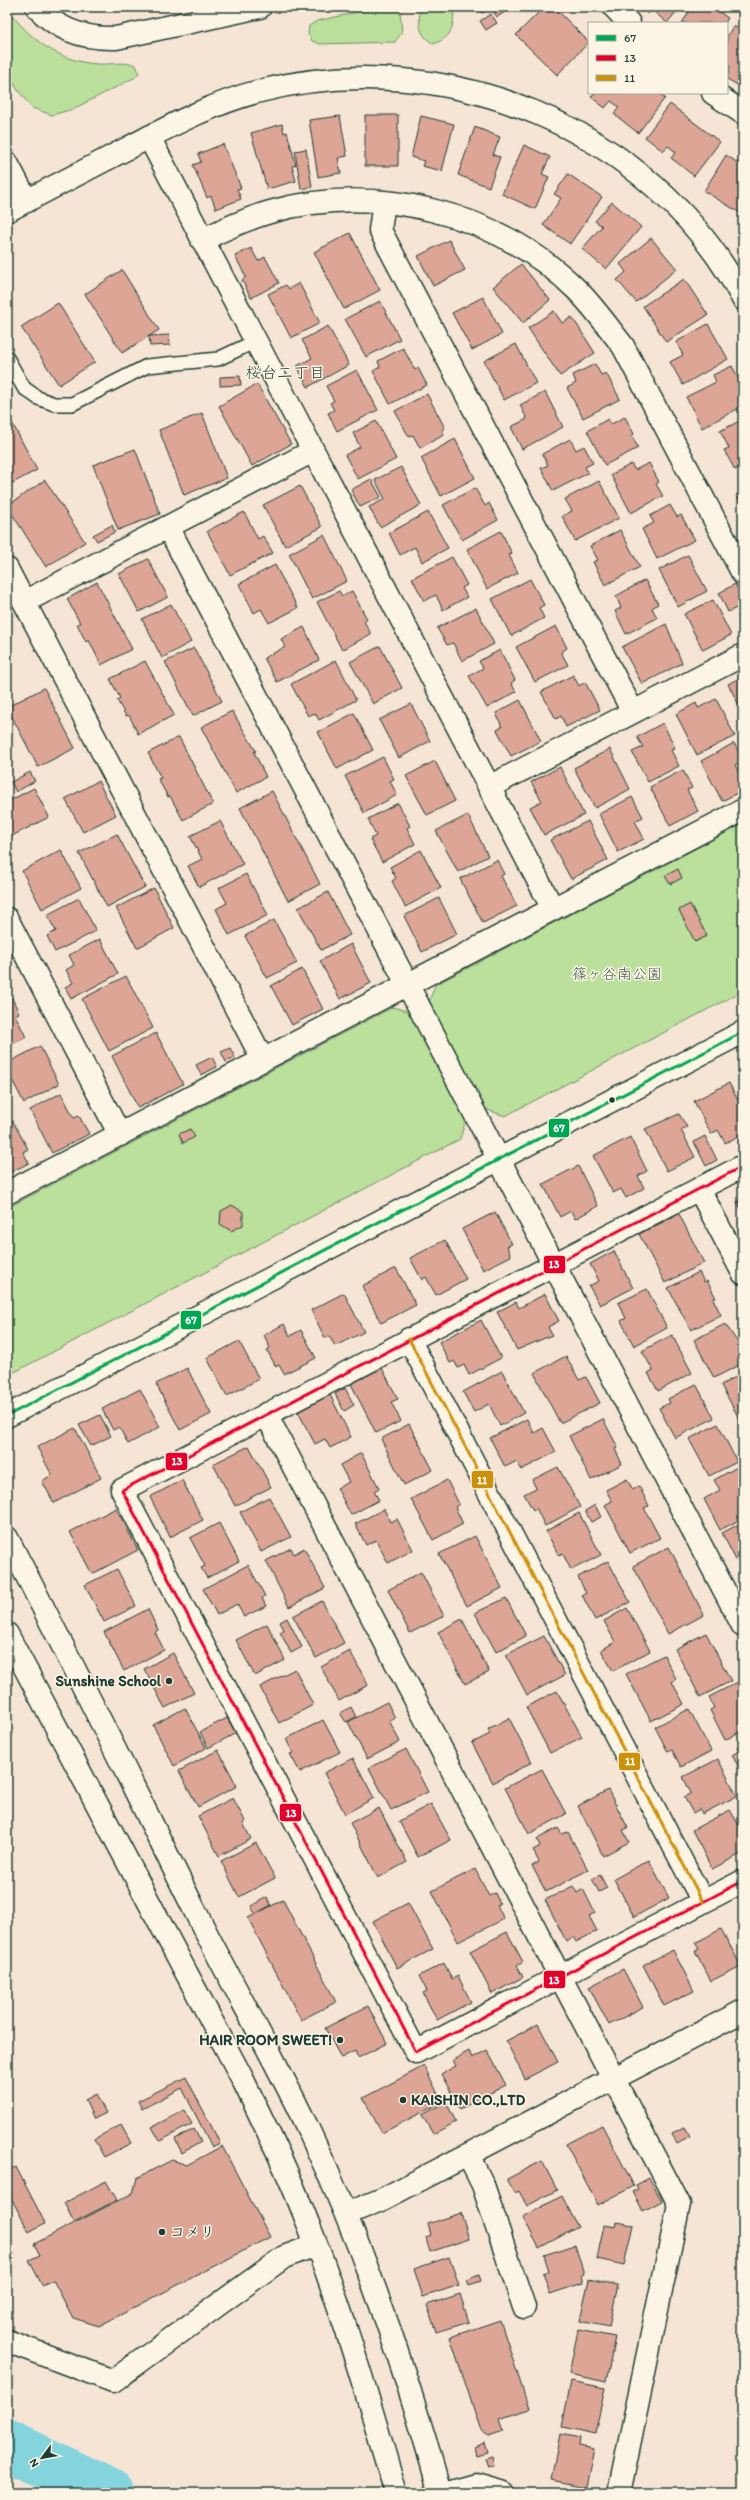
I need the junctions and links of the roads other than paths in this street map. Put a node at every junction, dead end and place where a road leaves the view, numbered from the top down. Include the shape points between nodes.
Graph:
1 (37, 7) edge
2 (260, 7) edge
3 (614, 7) edge
4 (628, 22) edge
5 (714, 94) edge
6 (743, 113) edge
7 (149, 137) junction
8 (7, 163) edge
9 (27, 201) junction
10 (384, 202) junction
11 (7, 211) edge
12 (202, 240) junction
13 (743, 299) edge
14 (256, 341) junction
15 (7, 358) edge
16 (313, 451) junction
17 (168, 527) junction
18 (7, 569) edge
19 (743, 574) edge
20 (24, 602) junction
21 (743, 655) edge
22 (633, 712) junction
23 (489, 787) junction
24 (743, 810) edge
25 (553, 909) junction
26 (7, 919) edge
27 (408, 984) junction
28 (743, 1032) edge
29 (263, 1060) junction
30 (120, 1135) junction
31 (499, 1160) junction
32 (743, 1166) edge
33 (699, 1189) junction
34 (7, 1194) edge
35 (554, 1264) junction
36 (743, 1273) edge
37 (409, 1340) junction
38 (266, 1414) junction
39 (7, 1416) edge
40 (7, 1538) edge
41 (743, 1626) edge
42 (7, 1634) edge
43 (743, 1881) edge
44 (703, 1902) junction
45 (560, 1976) junction
46 (743, 2011) edge
47 (613, 2079) junction
48 (468, 2155) junction
49 (346, 2214) junction
50 (316, 2245) junction
51 (524, 2307) dead end
52 (7, 2341) edge
53 (396, 2493) edge
54 (440, 2493) edge
55 (447, 2493) edge
56 (504, 2493) edge
57 (619, 2493) edge

1 - 2 street via 65,30 99,39 116,38
3 - 4 street
5 - 6 street
7 - 9 street
7 - 12 street
7 - 13 street via 221,103 298,83 378,77 425,82 496,97 571,128 637,173 667,199 694,229 719,260
8 - 9 street
9 - 11 street
10 - 12 street via 342,200 306,204 256,216
10 - 19 street via 451,215 485,228 518,245 576,289 601,316 623,346
10 - 22 street via 380,230
12 - 14 street
14 - 15 lane via 218,359 147,366 72,404 54,404 38,398 24,388
14 - 16 street
16 - 17 street
16 - 23 street
17 - 20 street
17 - 27 street
18 - 20 street
20 - 29 street
21 - 22 street
22 - 23 street
23 - 25 street
24 - 25 street
25 - 27 street
26 - 30 street
27 - 29 street
27 - 31 street
28 - 31 street
29 - 30 street
30 - 34 street
31 - 35 street
31 - 39 street
32 - 33 street
33 - 35 street
33 - 36 street
35 - 37 street
35 - 41 street
37 - 38 street
37 - 44 street
38 - 45 street
38 - 45 street via 122,1490 416,2052
40 - 49 street via 64,1646 196,1914 274,2061
42 - 50 street via 242,2078 276,2149
43 - 44 street
44 - 45 street
45 - 47 street
46 - 47 street
47 - 48 street
47 - 57 street via 679,2204
48 - 49 street via 380,2201
48 - 51 street via 483,2185
49 - 54 street via 396,2347
50 - 52 street via 284,2258 113,2381
50 - 53 street via 360,2369
55 - 56 street via 476,2485

